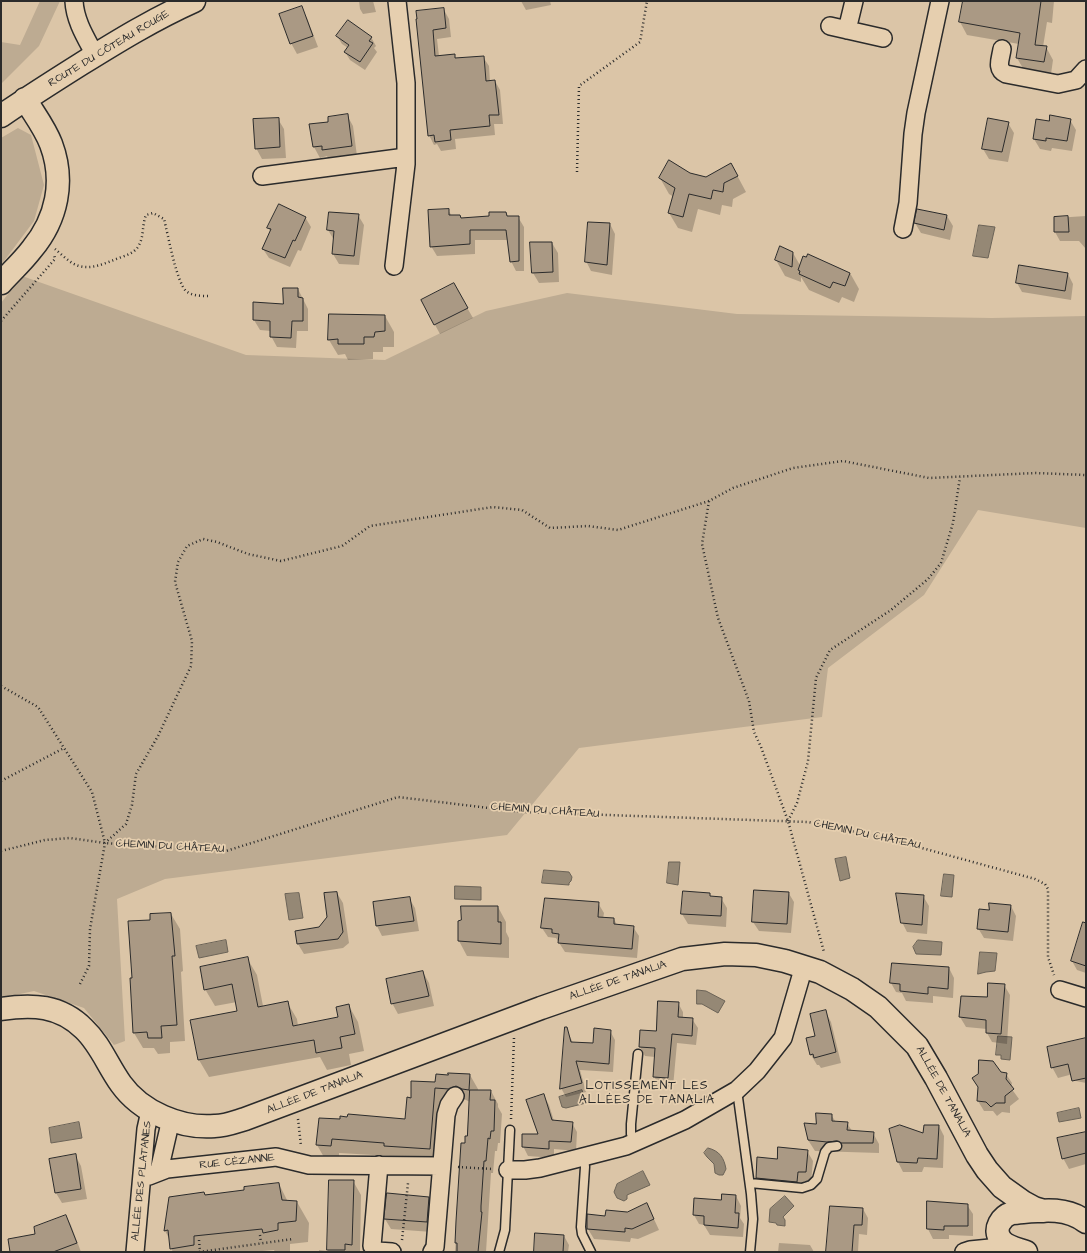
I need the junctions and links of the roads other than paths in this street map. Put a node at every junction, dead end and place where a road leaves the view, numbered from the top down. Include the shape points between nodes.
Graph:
1 (74, 1) edge
2 (194, 1) edge
3 (397, 1) edge
4 (854, 1) edge
5 (940, 1) edge
6 (830, 26) dead end
7 (847, 30) junction
8 (883, 38) dead end
9 (1002, 49) dead end
10 (95, 55) junction
11 (1086, 69) edge
12 (25, 99) junction
13 (1, 116) edge
14 (406, 157) junction
15 (262, 176) dead end
16 (903, 229) dead end
17 (394, 266) dead end
18 (1, 283) edge
19 (812, 969) junction
20 (1060, 990) road end
21 (1086, 998) edge
22 (1, 1009) edge
23 (638, 1054) dead end
24 (738, 1090) junction
25 (455, 1096) dead end
26 (150, 1111) junction
27 (171, 1119) junction
28 (510, 1130) road end
29 (635, 1143) junction
30 (837, 1146) dead end
31 (584, 1157) junction
32 (379, 1165) junction
33 (441, 1166) junction
34 (508, 1170) junction
35 (159, 1171) junction
36 (142, 1176) junction
37 (750, 1183) junction
38 (1002, 1187) junction
39 (1044, 1211) junction
40 (1000, 1221) junction
41 (1086, 1221) edge
42 (397, 1248) edge
43 (1018, 1249) edge
44 (967, 1251) edge
45 (135, 1252) edge
46 (432, 1252) edge
47 (499, 1252) edge
48 (591, 1252) edge
49 (750, 1252) edge

1 - 10 street via 81,30
2 - 10 street, ROUTE DU CÔTEAU ROUGE via 162,15
3 - 14 street via 406,83
4 - 7 street
5 - 16 street via 916,113 908,203
6 - 7 street
7 - 8 street
9 - 11 street via 999,67 1006,74 1058,84 1076,80
10 - 12 street, ROUTE DU CÔTEAU ROUGE
12 - 13 street, ROUTE DU CÔTEAU ROUGE
12 - 18 street via 51,144 56,161 57,197 50,221 39,240
14 - 15 street
14 - 17 street
19 - 24 street via 782,1038 757,1071
19 - 27 street, ALLÉE DE TANALIA via 747,954 682,959 541,1008 245,1119 208,1126
19 - 38 street, ALLÉE DE TANALIA via 852,989 878,1008 918,1046 977,1155
20 - 21 street
22 - 26 street, ALLÉE DE TANALIA via 38,1006 56,1011 74,1021 95,1042 121,1085 134,1100
23 - 29 lane via 630,1124
24 - 29 street via 685,1120
24 - 37 lane
25 - 33 street via 446,1114
26 - 27 street, ALLÉE DE TANALIA
26 - 36 street, ALLÉE DES PLATANES
27 - 35 street
28 - 34 lane
29 - 31 street
30 - 37 lane via 829,1147 817,1179 811,1185 802,1188
31 - 34 street via 540,1168
31 - 48 lane via 586,1167 581,1227
32 - 33 street, RUE CÉZANNE
32 - 35 street, RUE CÉZANNE via 309,1165 276,1157
32 - 42 street via 372,1246 377,1251
33 - 46 street via 435,1247
34 - 47 lane via 505,1230
35 - 36 street, RUE CÉZANNE
36 - 45 street, ALLÉE DES PLATANES
37 - 49 lane via 753,1218
38 - 39 street, ALLÉE DE TANALIA via 1023,1202
38 - 40 street, ALLÉE DE TANALIA via 1006,1209
39 - 40 street via 1012,1213
39 - 41 street via 1066,1212
40 - 43 street via 1001,1240
40 - 44 street
43 - 44 street

